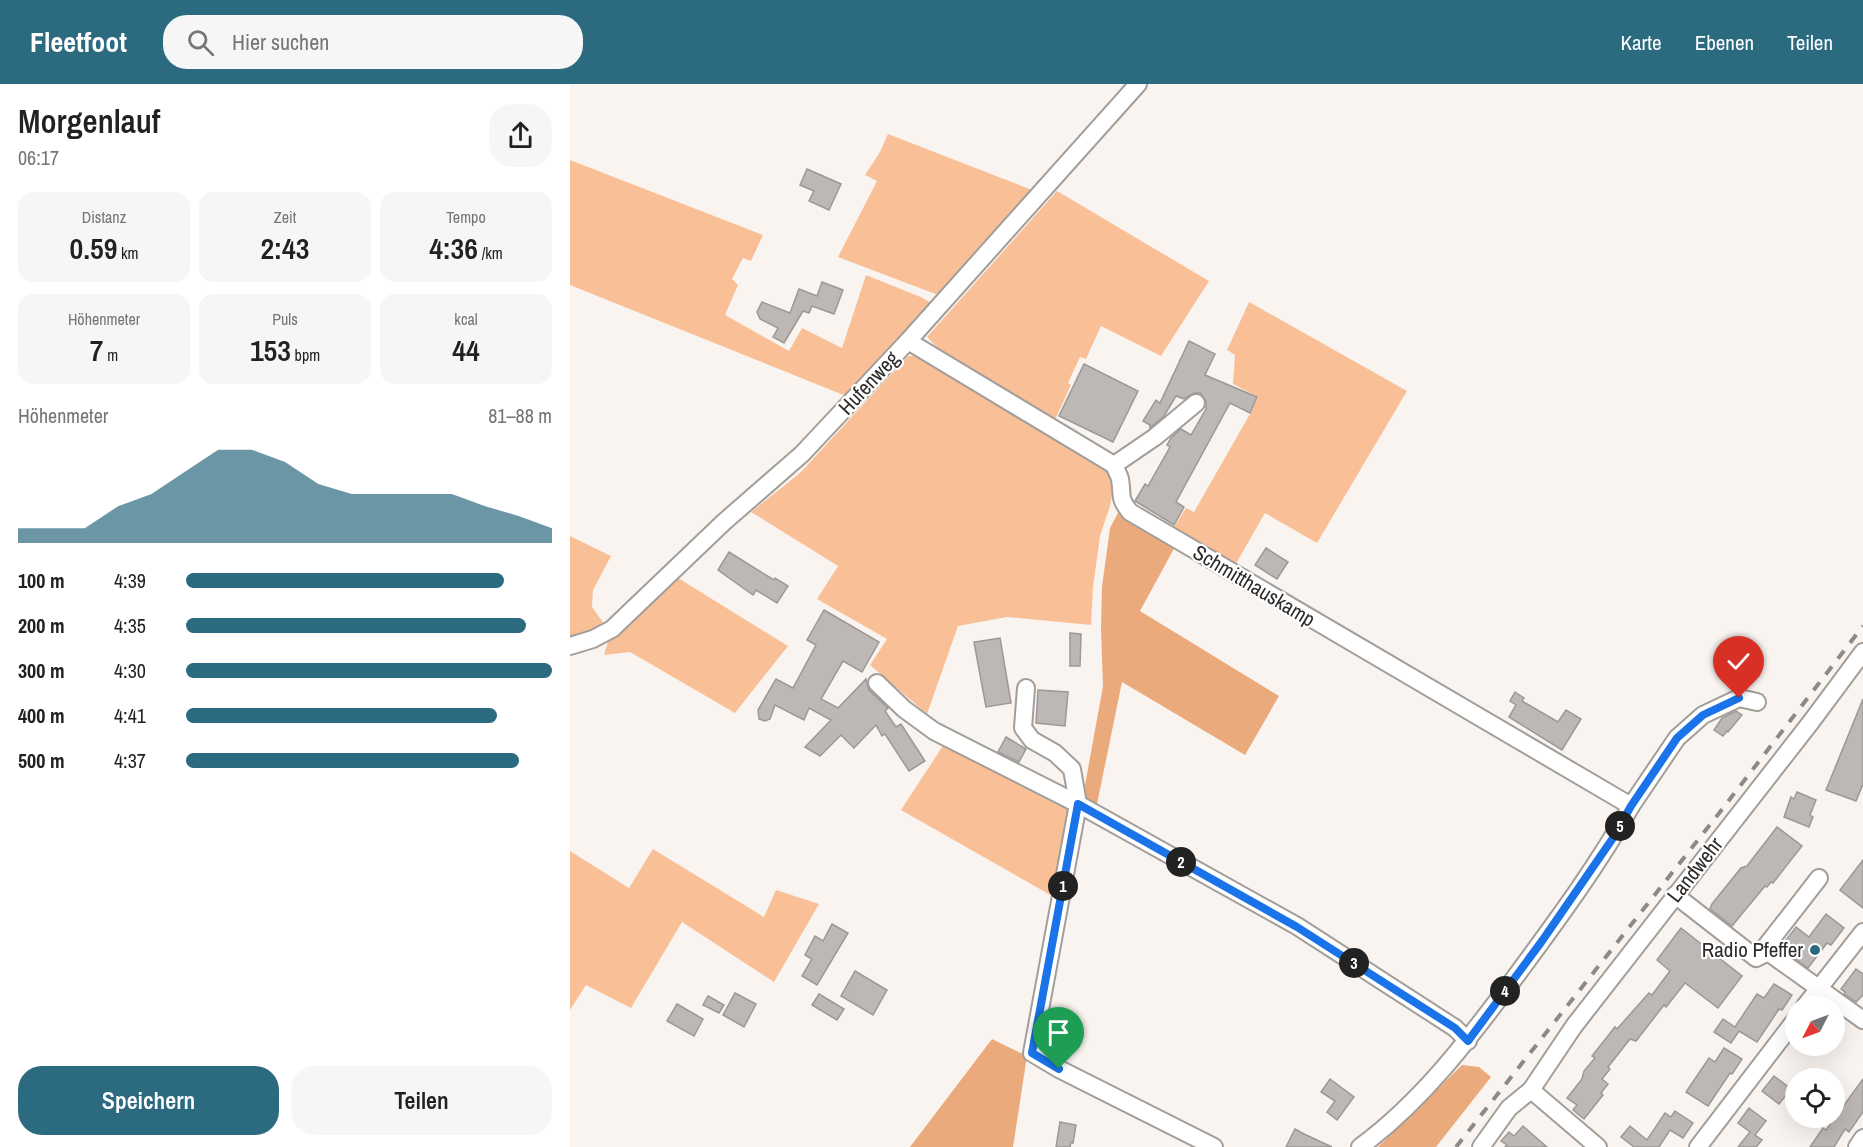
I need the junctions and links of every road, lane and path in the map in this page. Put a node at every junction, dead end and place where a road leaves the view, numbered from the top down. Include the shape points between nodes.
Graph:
1 (1138, 84) edge
2 (908, 341) junction
3 (1196, 403) dead end
4 (1114, 465) junction
5 (570, 646) edge
6 (1863, 652) edge
7 (877, 683) dead end
8 (1026, 688) dead end
9 (1757, 702) dead end
10 (1078, 804) junction
11 (1631, 806) junction
12 (1819, 878) dead end
13 (1675, 895) junction
14 (1863, 932) edge
15 (1764, 954) junction
16 (1820, 987) junction
17 (1813, 996) edge
18 (1863, 1020) edge
19 (1785, 1033) edge
20 (1468, 1041) junction
21 (1532, 1090) junction
22 (1863, 1138) edge
23 (1483, 1146) edge
24 (1214, 1147) edge
25 (1360, 1147) edge
26 (1598, 1147) edge
27 (1698, 1147) edge
28 (1857, 1147) edge

1 - 2 street, Hufenweg
2 - 4 street
2 - 5 street, Hufenweg via 802,454 724,522 628,616 593,639
3 - 4 street
4 - 11 street, Schmitthauskamp via 1120,478 1120,494 1130,512
6 - 13 street, Landwehr
7 - 10 street via 934,731
8 - 10 street via 1023,728 1032,740 1072,769
9 - 11 street via 1739,698 1703,715 1677,738
10 - 20 street via 1297,927 1445,1022
10 - 24 street via 1032,1053
11 - 20 street via 1561,913
12 - 15 street via 1763,950
13 - 15 street via 1756,958
13 - 21 street, Landwehr via 1574,1026
14 - 16 street
15 - 16 street via 1768,952
16 - 17 street
16 - 18 street
19 - 27 street
20 - 25 street via 1410,1104
21 - 23 street, Landwehr via 1509,1108
21 - 26 street
22 - 28 street

